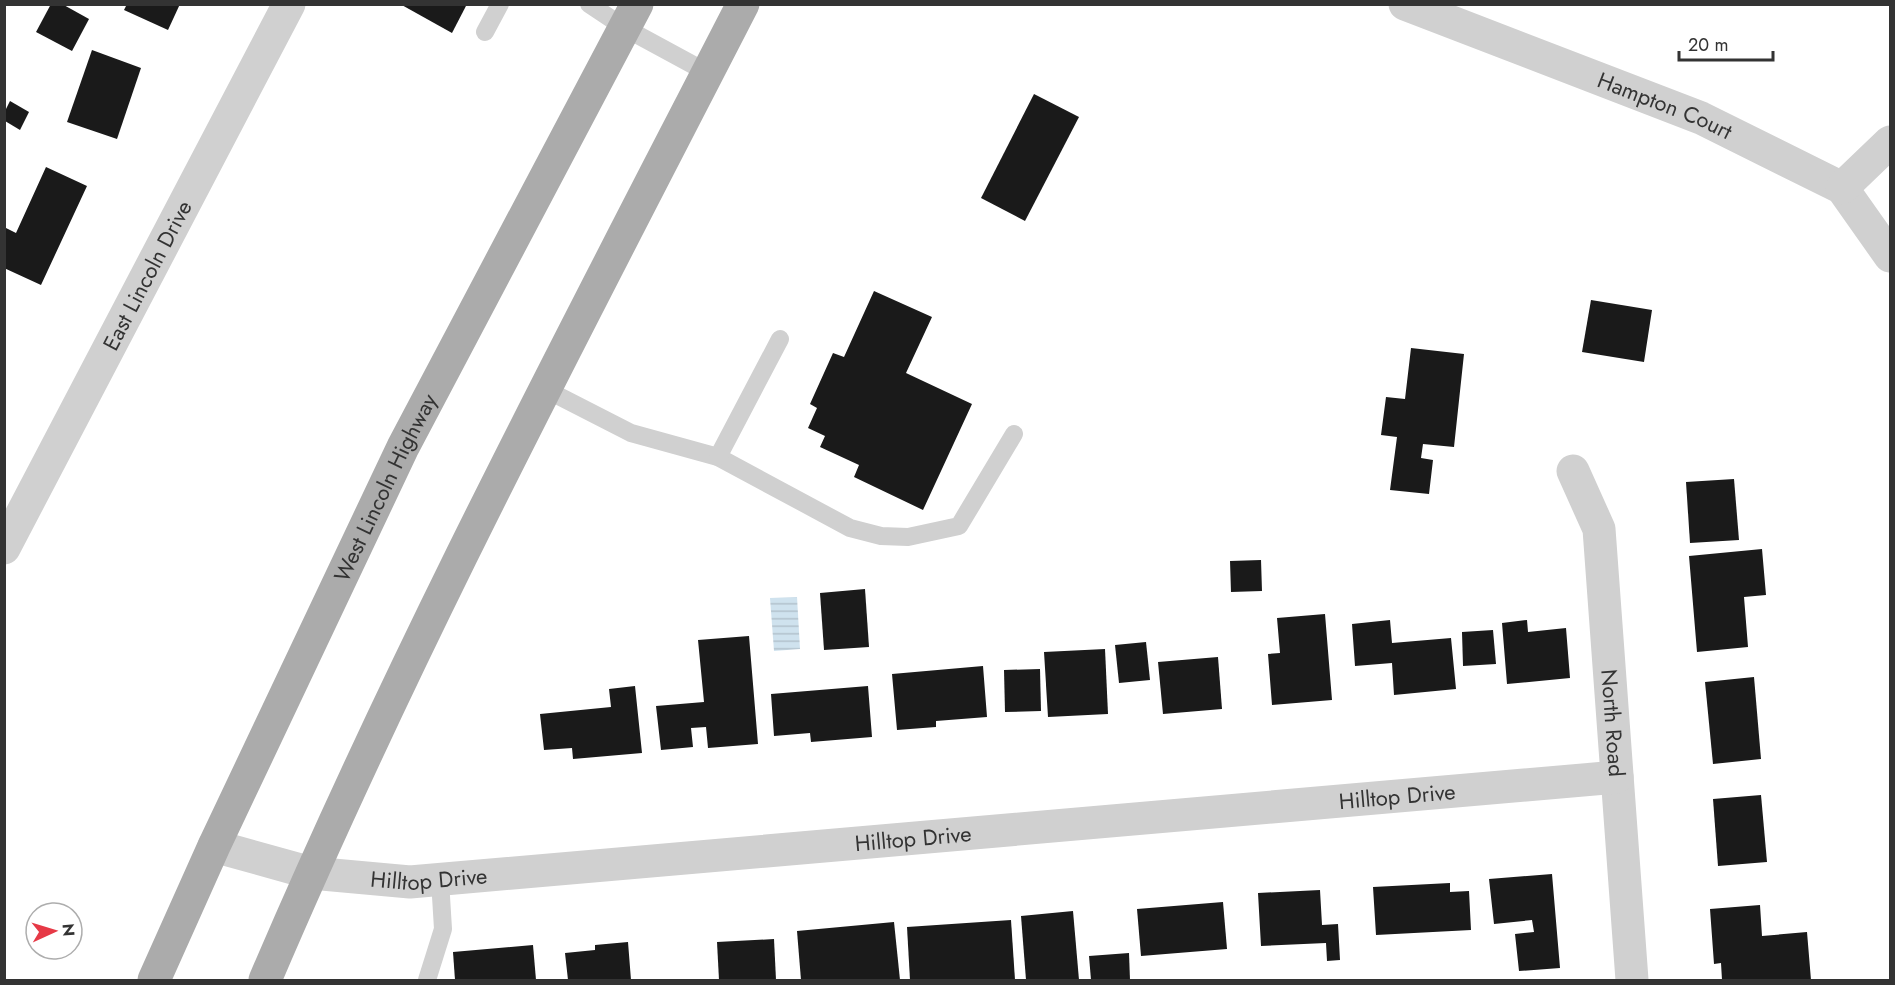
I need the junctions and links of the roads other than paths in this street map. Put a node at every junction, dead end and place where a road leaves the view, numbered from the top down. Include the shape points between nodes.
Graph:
1 (289, 4) edge
2 (500, 4) edge
3 (589, 4) edge
4 (743, 4) edge
5 (1405, 4) edge
6 (631, 16) edge
7 (485, 32) dead end
8 (708, 73) junction
9 (1890, 142) edge
10 (1842, 188) junction
11 (1890, 256) edge
12 (780, 339) dead end
13 (545, 389) junction
14 (1014, 434) dead end
15 (718, 458) junction
16 (1573, 471) dead end
17 (4, 548) edge
18 (1617, 777) junction
19 (214, 846) junction
20 (311, 873) junction
21 (441, 880) junction
22 (154, 981) edge
23 (265, 981) edge
24 (427, 981) edge
25 (1632, 981) edge

1 - 17 street, East Lincoln Drive
2 - 7 lane
3 - 6 lane
4 - 8 main road
5 - 10 street, Hampton Court via 1701,118
6 - 8 lane
6 - 19 main road, West Lincoln Highway via 403,447
8 - 13 main road
9 - 10 street
10 - 11 street, Hampton Court
12 - 15 lane
13 - 15 lane via 631,433
13 - 20 main road via 484,508
14 - 15 lane via 958,526 908,537 881,536 850,528
16 - 18 street, North Road via 1599,529
18 - 21 street, Hilltop Drive
18 - 25 street, North Road
19 - 20 street, Hilltop Drive
19 - 22 main road, West Lincoln Highway
20 - 21 street, Hilltop Drive via 410,882
20 - 23 main road
21 - 24 lane via 443,929

